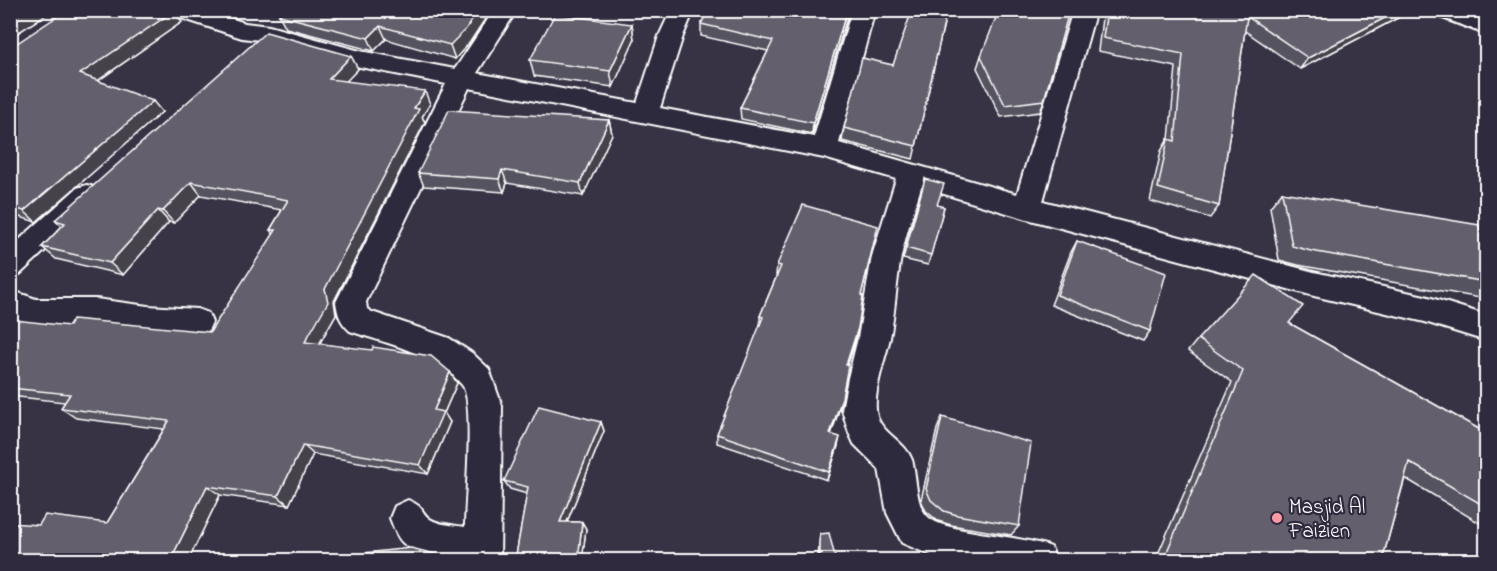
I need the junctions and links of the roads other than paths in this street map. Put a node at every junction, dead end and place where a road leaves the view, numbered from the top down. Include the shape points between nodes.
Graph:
1 (180, 10) edge
2 (506, 10) edge
3 (683, 10) edge
4 (864, 10) edge
5 (1085, 10) edge
6 (1447, 10) edge
7 (1486, 26) edge
8 (269, 34) junction
9 (242, 58) edge
10 (461, 79) junction
11 (646, 113) junction
12 (824, 148) junction
13 (911, 174) junction
14 (102, 181) edge
15 (1027, 208) junction
16 (10, 266) edge
17 (10, 302) edge
18 (197, 322) dead end
19 (1486, 328) edge
20 (408, 518) dead end
21 (482, 555) edge
22 (1038, 561) edge

1 - 8 street via 242,30
2 - 10 street
3 - 11 street
4 - 12 street
5 - 15 street
6 - 7 street
8 - 9 street
8 - 10 street via 360,59
10 - 11 street
10 - 21 street via 351,302 353,315 361,322 438,348 478,379 485,406
11 - 12 street
12 - 13 street
13 - 15 street
13 - 22 street via 887,256 864,378 859,410 866,433 895,460 905,513 915,530 937,542
14 - 16 street
15 - 19 street
17 - 18 street via 35,312 96,312
20 - 21 street via 415,530 430,538

